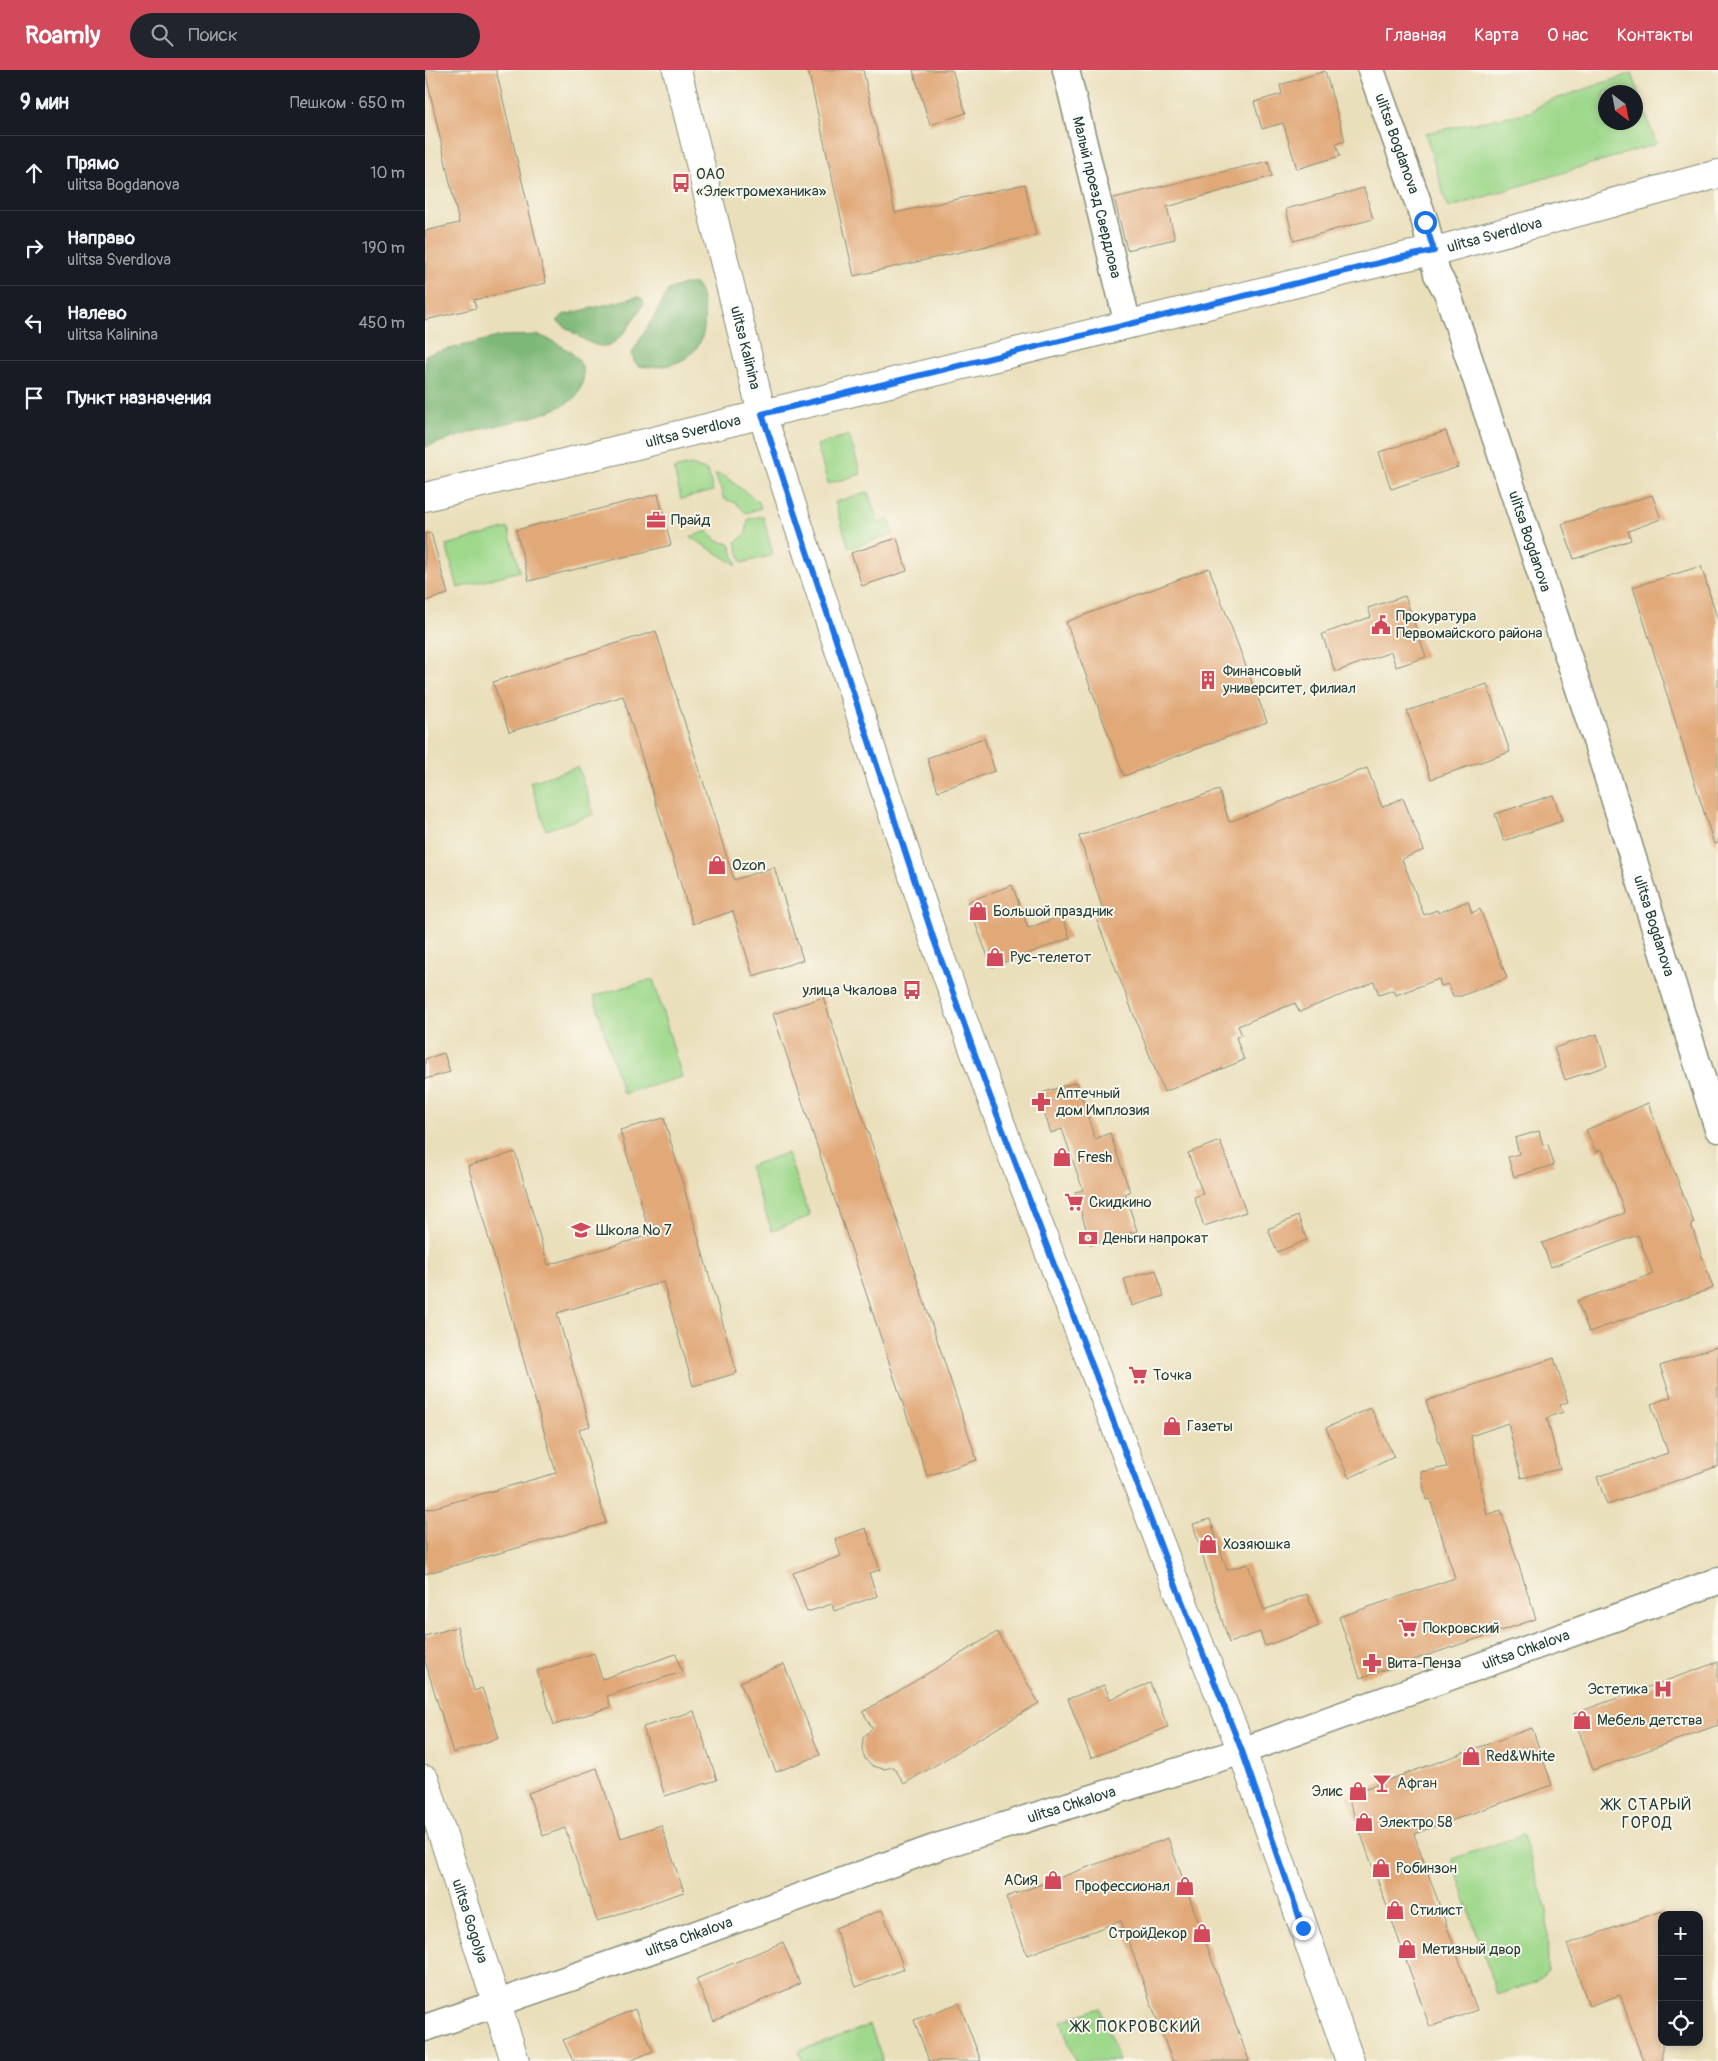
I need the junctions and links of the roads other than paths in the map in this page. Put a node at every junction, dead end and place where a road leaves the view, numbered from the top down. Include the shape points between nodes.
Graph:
1 (677, 70) edge
2 (1066, 70) edge
3 (1371, 70) edge
4 (1718, 174) edge
5 (1434, 251) junction
6 (1128, 325) junction
7 (762, 414) junction
8 (425, 497) edge
9 (1718, 1129) edge
10 (1718, 1581) edge
11 (1242, 1751) junction
12 (425, 1780) edge
13 (496, 2004) junction
14 (425, 2028) edge
15 (515, 2061) edge
16 (1351, 2061) edge

1 - 7 main road, ulitsa Kalinina
2 - 6 street, Малый проезд Свердлова
3 - 5 street, ulitsa Bogdanova
4 - 5 main road, ulitsa Sverdlova
5 - 6 main road, ulitsa Sverdlova
5 - 9 street, ulitsa Bogdanova via 1437,274 1447,292 1594,734
6 - 7 main road, ulitsa Sverdlova
7 - 8 main road, ulitsa Sverdlova
7 - 11 main road, ulitsa Kalinina via 933,937 987,1088 1172,1576
10 - 11 street, ulitsa Chkalova
11 - 13 street, ulitsa Chkalova via 940,1846
11 - 16 main road, ulitsa Kalinina
12 - 13 main road, ulitsa Gogolya
13 - 14 street, ulitsa Chkalova
13 - 15 main road, ulitsa Gogolya

